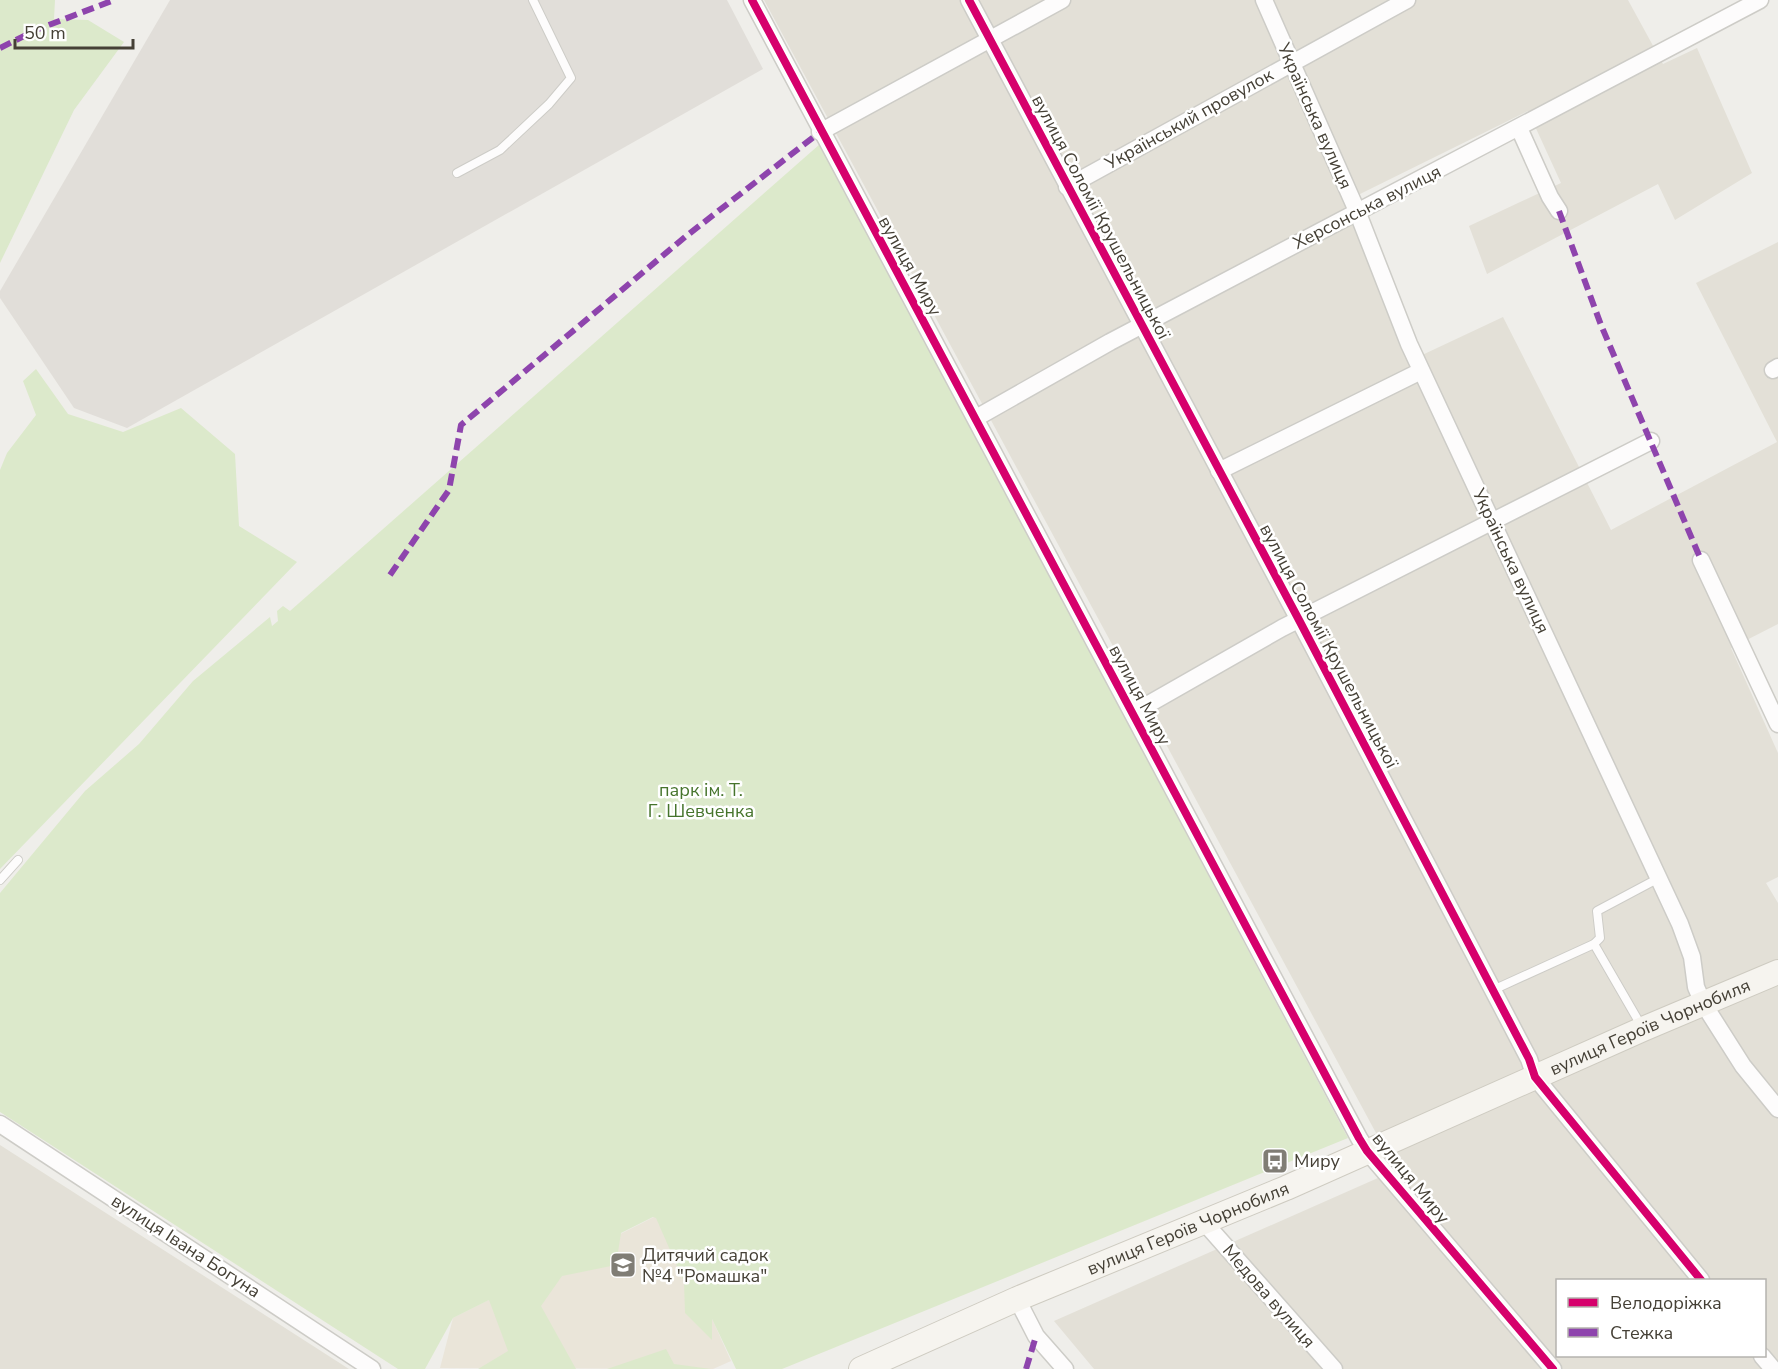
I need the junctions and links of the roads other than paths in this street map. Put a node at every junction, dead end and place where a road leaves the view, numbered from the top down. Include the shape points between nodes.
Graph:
1 (533, 0) edge
2 (752, 0) edge
3 (969, 0) edge
4 (1062, 0) edge
5 (1264, 0) edge
6 (1407, 0) edge
7 (1760, 0) edge
8 (989, 40) junction
9 (1292, 62) junction
10 (1519, 128) junction
11 (820, 132) junction
12 (457, 173) dead end
13 (1067, 187) junction
14 (1357, 211) junction
15 (1559, 211) dead end
16 (1141, 326) junction
17 (1421, 371) junction
18 (976, 418) junction
19 (1651, 441) dead end
20 (1219, 471) junction
21 (1491, 520) junction
22 (1701, 561) dead end
23 (1299, 620) junction
24 (1133, 713) junction
25 (1778, 724) edge
26 (18, 860) dead end
27 (1659, 878) junction
28 (0, 880) edge
29 (1594, 944) junction
30 (1778, 972) edge
31 (1492, 990) junction
32 (1703, 1003) junction
33 (1643, 1029) junction
34 (1535, 1077) junction
35 (1778, 1109) edge
36 (0, 1124) edge
37 (1367, 1151) junction
38 (1204, 1222) junction
39 (1699, 1279) edge
40 (1017, 1299) junction
41 (1763, 1357) edge
42 (372, 1369) edge
43 (861, 1369) edge
44 (1065, 1369) edge
45 (1334, 1369) edge
46 (1553, 1369) edge
47 (1773, 1369) edge

1 - 12 lane via 571,78 500,150
2 - 11 street, вулиця Миру
3 - 8 street, вулиця Соломії Крушельницької
4 - 8 street
5 - 9 street, Українська вулиця
6 - 9 street, Український провулок
7 - 10 street, Херсонська вулиця
8 - 11 street
8 - 13 street, вулиця Соломії Крушельницької
9 - 13 street, Український провулок
9 - 14 street, Українська вулиця
10 - 14 street, Херсонська вулиця
10 - 15 street
11 - 18 street, вулиця Миру
13 - 16 street, вулиця Соломії Крушельницької
14 - 16 street, Херсонська вулиця
14 - 17 street, Українська вулиця
16 - 18 street, Херсонська вулиця
16 - 20 street, вулиця Соломії Крушельницької
17 - 20 street
17 - 21 street, Українська вулиця
18 - 24 street, вулиця Миру
19 - 21 street
20 - 23 street, вулиця Соломії Крушельницької
21 - 23 street
21 - 27 street, Українська вулиця
22 - 25 street
23 - 24 street
23 - 31 street, вулиця Соломії Крушельницької
24 - 37 street, вулиця Миру
26 - 28 lane
27 - 29 lane via 1597,912 1600,938
27 - 32 street, Українська вулиця via 1692,957 1696,987
29 - 31 lane
29 - 33 lane
30 - 32 street, вулиця Героїв Чорнобиля
31 - 34 street, вулиця Соломії Крушельницької
32 - 33 street, вулиця Героїв Чорнобиля
32 - 35 street, Українська вулиця via 1743,1066
33 - 34 street, вулиця Героїв Чорнобиля
34 - 37 street, вулиця Героїв Чорнобиля
34 - 39 street, вулиця Соломії Крушельницької
36 - 42 street, вулиця Івана Богуна
37 - 38 street, вулиця Героїв Чорнобиля
37 - 46 street, вулиця Миру
38 - 40 street, вулиця Героїв Чорнобиля
38 - 45 street, Медова вулиця
40 - 43 street, вулиця Героїв Чорнобиля
40 - 44 street via 1036,1336
41 - 47 street

